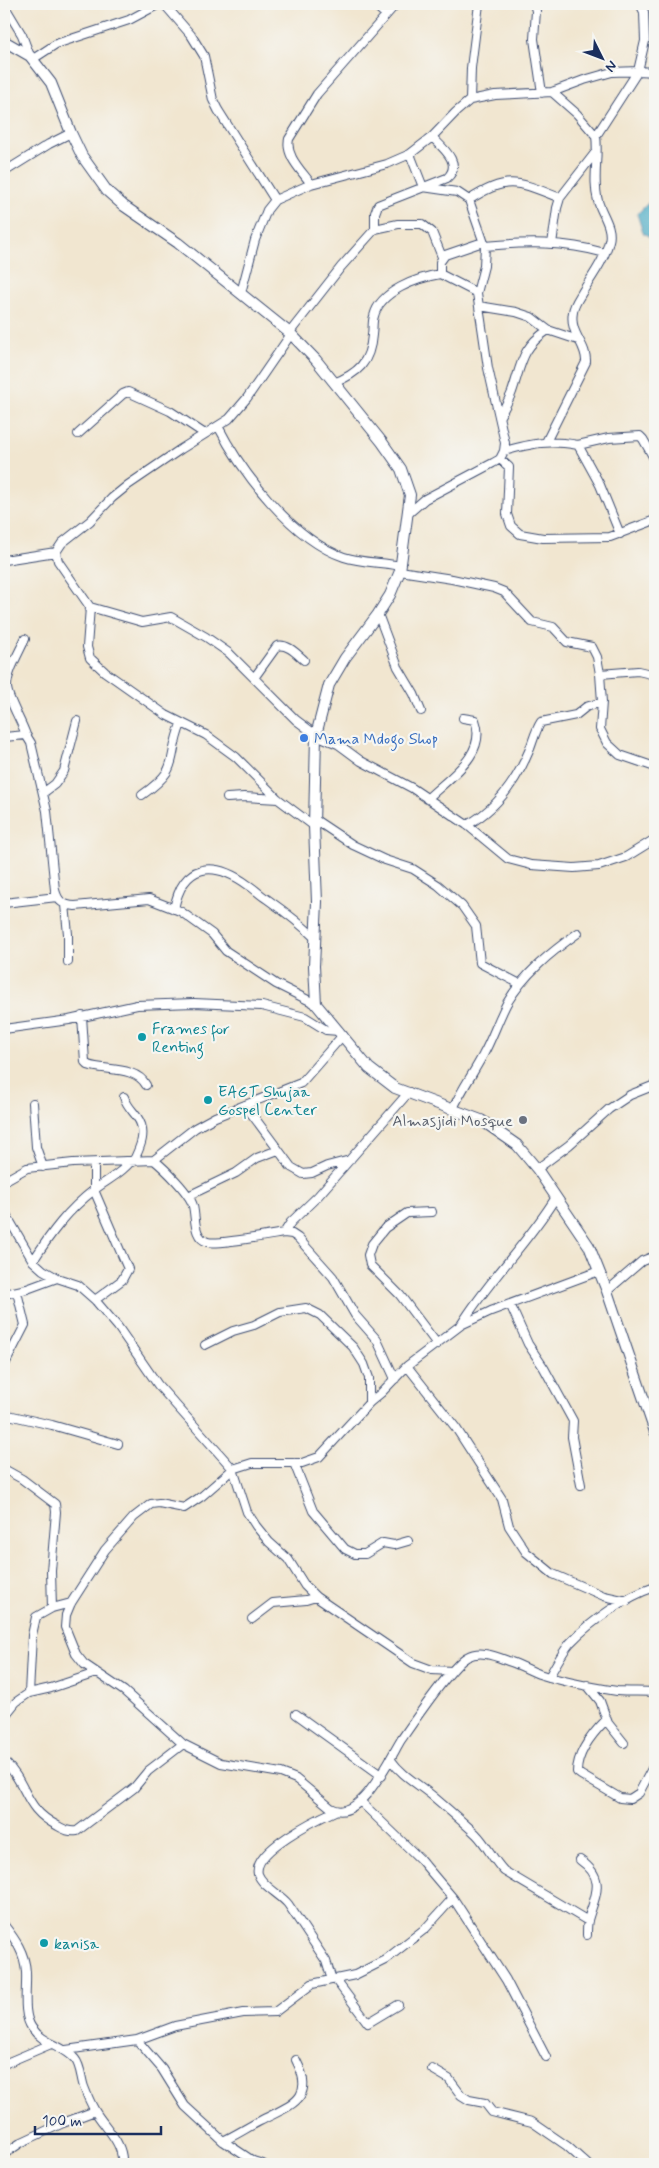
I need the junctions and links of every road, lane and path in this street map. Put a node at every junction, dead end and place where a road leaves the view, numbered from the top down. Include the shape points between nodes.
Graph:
1 (159, 4) edge
2 (164, 4) edge
3 (374, 4) edge
4 (396, 4) edge
5 (479, 4) edge
6 (534, 4) edge
7 (640, 4) edge
8 (4, 5) edge
9 (386, 15) junction
10 (4, 41) edge
11 (32, 58) junction
12 (638, 71) junction
13 (655, 72) edge
14 (552, 92) junction
15 (542, 93) junction
16 (470, 100) junction
17 (71, 133) junction
18 (596, 136) junction
19 (432, 137) junction
20 (595, 153) junction
21 (410, 154) junction
22 (4, 172) edge
23 (311, 184) junction
24 (424, 187) junction
25 (560, 198) junction
26 (276, 200) junction
27 (469, 200) junction
28 (375, 228) junction
29 (484, 244) junction
30 (552, 244) junction
31 (605, 253) junction
32 (442, 257) junction
33 (440, 274) junction
34 (241, 293) junction
35 (477, 293) junction
36 (479, 306) junction
37 (548, 330) junction
38 (290, 333) junction
39 (578, 340) junction
40 (334, 383) junction
41 (500, 416) junction
42 (218, 426) junction
43 (78, 434) dead end
44 (205, 434) junction
45 (546, 442) junction
46 (578, 445) junction
47 (504, 451) junction
48 (500, 459) junction
49 (655, 460) edge
50 (655, 504) edge
51 (655, 510) edge
52 (409, 512) junction
53 (655, 520) edge
54 (620, 534) junction
55 (56, 552) junction
56 (4, 560) edge
57 (401, 569) junction
58 (90, 607) junction
59 (378, 614) junction
60 (25, 639) dead end
61 (304, 660) dead end
62 (600, 674) junction
63 (655, 675) edge
64 (254, 678) junction
65 (602, 702) junction
66 (421, 711) dead end
67 (463, 718) dead end
68 (77, 721) dead end
69 (181, 724) junction
70 (26, 735) junction
71 (316, 735) junction
72 (4, 737) edge
73 (655, 767) edge
74 (43, 793) junction
75 (142, 796) dead end
76 (227, 798) dead end
77 (278, 799) junction
78 (427, 799) junction
79 (314, 823) junction
80 (467, 825) junction
81 (655, 839) edge
82 (57, 897) junction
83 (4, 903) edge
84 (65, 905) junction
85 (174, 909) junction
86 (578, 933) dead end
87 (315, 938) junction
88 (68, 962) dead end
89 (520, 984) junction
90 (316, 1004) junction
91 (82, 1016) junction
92 (4, 1029) edge
93 (341, 1033) junction
94 (146, 1085) dead end
95 (655, 1085) edge
96 (409, 1092) junction
97 (124, 1097) dead end
98 (33, 1103) dead end
99 (245, 1105) junction
100 (453, 1109) junction
101 (278, 1150) junction
102 (154, 1160) junction
103 (350, 1160) junction
104 (132, 1161) junction
105 (94, 1163) junction
106 (43, 1167) junction
107 (537, 1169) junction
108 (4, 1181) edge
109 (94, 1190) junction
110 (188, 1196) junction
111 (556, 1196) junction
112 (4, 1211) edge
113 (432, 1212) dead end
114 (284, 1233) junction
115 (655, 1256) edge
116 (33, 1261) junction
117 (599, 1271) junction
118 (57, 1278) junction
119 (607, 1291) junction
120 (17, 1292) junction
121 (4, 1294) edge
122 (95, 1300) junction
123 (510, 1304) junction
124 (461, 1325) junction
125 (437, 1344) junction
126 (205, 1345) dead end
127 (4, 1366) edge
128 (407, 1366) junction
129 (395, 1379) junction
130 (369, 1403) junction
131 (4, 1414) edge
132 (655, 1432) edge
133 (118, 1444) dead end
134 (294, 1463) junction
135 (4, 1469) edge
136 (233, 1469) junction
137 (581, 1485) dead end
138 (408, 1542) dead end
139 (655, 1587) edge
140 (316, 1597) junction
141 (627, 1601) junction
142 (71, 1603) junction
143 (52, 1608) junction
144 (252, 1619) dead end
145 (452, 1672) junction
146 (96, 1673) junction
147 (549, 1677) junction
148 (587, 1685) junction
149 (655, 1692) edge
150 (29, 1693) junction
151 (296, 1714) dead end
152 (4, 1718) edge
153 (606, 1720) junction
154 (624, 1743) dead end
155 (183, 1744) junction
156 (391, 1760) junction
157 (4, 1761) edge
158 (655, 1762) edge
159 (382, 1776) junction
160 (360, 1801) junction
161 (336, 1811) junction
162 (580, 1860) dead end
163 (453, 1898) junction
164 (588, 1921) junction
165 (4, 1925) edge
166 (587, 1935) dead end
167 (334, 1980) junction
168 (398, 2005) dead end
169 (136, 2040) junction
170 (51, 2044) junction
171 (66, 2050) junction
172 (546, 2056) dead end
173 (296, 2060) dead end
174 (4, 2064) edge
175 (432, 2069) dead end
176 (95, 2111) junction
177 (222, 2141) junction
178 (4, 2154) edge
179 (122, 2164) edge
180 (263, 2164) edge
181 (587, 2164) edge

1 - 11 street via 129,20 56,44
2 - 26 street via 204,56 218,110
3 - 9 street
4 - 9 street
5 - 16 street
6 - 15 street via 534,39
7 - 12 street via 644,12 645,41
8 - 11 street
9 - 23 street via 317,94 290,139 291,155
10 - 11 street
11 - 17 street via 51,83
12 - 13 street
12 - 14 street via 612,72
12 - 18 street
14 - 15 street
14 - 18 street
15 - 16 street via 495,95
16 - 19 street
17 - 22 street
17 - 34 street via 107,192
18 - 20 street
19 - 21 street
19 - 24 street via 449,156 454,170 447,178
20 - 25 street
20 - 31 street via 598,201 610,238
21 - 23 street via 387,164
21 - 24 street
23 - 26 street
24 - 27 street via 457,192
24 - 28 street via 378,205 374,213
25 - 27 street via 522,183 505,183 488,187
25 - 30 street
26 - 34 street via 254,240
27 - 29 street
28 - 32 street via 422,224 432,232
28 - 38 street
29 - 30 street
29 - 32 street via 459,249
29 - 35 street via 484,266
30 - 31 street via 581,246
31 - 39 street via 574,307 572,322
32 - 33 street
33 - 35 street
33 - 40 street via 410,283 382,301 374,315 370,351 365,362 358,370
34 - 38 street
35 - 36 street
36 - 37 street via 524,314
36 - 41 street via 488,368
37 - 39 street
37 - 41 street via 528,346 512,393
38 - 40 street
38 - 42 street via 239,409
39 - 45 street via 586,353 586,362
40 - 52 street via 401,469 410,495
41 - 47 street
42 - 44 street
42 - 57 street via 244,471 309,538 326,550 345,557
43 - 44 street via 128,392 170,411
44 - 55 street via 128,485 62,543
45 - 46 street
45 - 47 street via 529,443
46 - 49 street via 640,436
46 - 54 street via 600,485
47 - 48 street
48 - 52 street via 425,499
48 - 54 street via 509,468 508,519 520,534 562,538
50 - 51 street
52 - 57 street
53 - 54 street
55 - 56 street
55 - 58 street via 58,561
57 - 59 street
57 - 62 street via 480,584 504,592 532,622 553,627 567,642 592,647
58 - 64 street via 142,622 166,617 176,619 222,648
58 - 69 street via 87,647 90,658 105,672
59 - 66 street via 398,667
59 - 71 street via 329,685
60 - 70 street via 6,688
61 - 64 street via 285,646 277,646
62 - 63 street via 638,671
62 - 65 street
64 - 71 street
65 - 73 street via 600,729 607,743 620,755
65 - 80 street via 568,717 541,722 520,772 511,785 479,818
67 - 78 street via 475,720 479,732 473,750 461,769
68 - 74 street via 64,772
69 - 75 street via 170,770 161,782
69 - 77 street via 206,735 236,757
70 - 72 street
70 - 74 street via 31,743
71 - 78 street via 338,744
71 - 79 street
74 - 82 street
76 - 77 street
77 - 79 street
78 - 80 street
79 - 87 street
79 - 89 street via 353,846 413,869 438,885 462,906 476,926 480,963
80 - 81 street via 508,859 531,865 599,866 626,857
82 - 83 street
82 - 84 street
84 - 85 street via 149,899
84 - 88 street
85 - 87 street via 183,882 188,877 196,871 219,870 247,884 297,920
85 - 90 street via 212,934 226,951 276,984
86 - 89 street via 549,955
87 - 90 street
89 - 100 street
90 - 93 street
91 - 92 street
91 - 93 street via 137,1004 240,1004 305,1017 326,1030
91 - 94 street via 85,1062 143,1079
93 - 96 street via 369,1068 395,1088
93 - 99 street via 301,1083
95 - 107 street via 630,1095 609,1109
96 - 100 street
96 - 103 street
97 - 104 street via 142,1130 142,1145
98 - 106 street via 36,1146
99 - 101 street
99 - 102 street via 195,1128
100 - 107 street via 481,1120 518,1145
101 - 103 street via 291,1167 303,1174
101 - 110 street
102 - 104 street
102 - 110 street
103 - 114 street
104 - 105 street
104 - 109 street
105 - 106 street
105 - 109 street
106 - 108 street via 27,1168
107 - 111 street
109 - 116 street via 57,1225
109 - 122 street via 128,1269 122,1280
110 - 114 street via 193,1204 200,1238 207,1242 221,1243
111 - 117 street via 589,1246
111 - 124 street via 541,1221 506,1261
112 - 116 street
113 - 125 street via 406,1213 385,1228 368,1255 370,1265 400,1296
114 - 129 street via 298,1238 333,1277 356,1315 378,1340
115 - 119 street via 642,1261
116 - 118 street
117 - 119 street
117 - 123 street
118 - 120 street
118 - 122 street via 78,1285
119 - 132 street
120 - 121 street
120 - 127 street via 26,1325
122 - 136 street via 158,1384
123 - 124 street
123 - 137 street via 528,1344 573,1421 572,1437
124 - 125 street
125 - 128 street
126 - 130 street via 280,1312 306,1308 320,1315 353,1347 369,1378
128 - 129 street
128 - 141 street via 456,1428 502,1499 509,1526 526,1552 553,1574 604,1596
129 - 130 street
130 - 134 street via 319,1456
131 - 133 street
134 - 136 street via 252,1463
134 - 138 street via 313,1511 346,1549 355,1554 365,1554 383,1542 394,1545
135 - 143 street via 55,1504 50,1571
136 - 140 street via 247,1512 256,1526 288,1558 305,1586
136 - 142 street via 184,1508 151,1504 134,1517 105,1550
139 - 141 street
140 - 144 street via 273,1603
140 - 145 street via 413,1662 432,1670
141 - 147 street via 595,1621 569,1644
142 - 143 street
142 - 146 street via 65,1627 76,1654
143 - 150 street via 36,1617 34,1623
145 - 147 street via 466,1657 487,1653
145 - 156 street via 415,1720
146 - 150 street
146 - 155 street via 124,1691
147 - 148 street
148 - 149 street
148 - 153 street via 600,1701
150 - 152 street via 16,1702
151 - 159 street
153 - 154 street
153 - 158 street via 588,1739 577,1772 620,1798 630,1799 639,1793
155 - 157 street via 148,1771 134,1788 77,1831 70,1832 45,1820
155 - 161 street via 221,1763 281,1773 296,1779
156 - 159 street
156 - 164 street via 480,1838 504,1871
159 - 160 street
160 - 161 street via 350,1809
160 - 163 street via 420,1859
161 - 167 street via 285,1838 260,1861 258,1869 261,1881 288,1904 326,1961
162 - 164 street via 591,1870 598,1889
163 - 167 street via 426,1928 385,1960 355,1975
163 - 172 street via 506,1980
164 - 166 street
165 - 170 street via 19,1944 26,1970 27,2012 31,2027
167 - 168 street via 368,2024
167 - 169 street via 312,1984 275,2012 243,2013 175,2026
169 - 171 street
169 - 177 street via 162,2069 185,2106
170 - 171 street
170 - 174 street
171 - 176 street via 77,2060 84,2088
173 - 177 street via 305,2080 292,2106
175 - 181 street via 449,2079 469,2100 485,2103 492,2112 532,2122
176 - 178 street via 22,2142
176 - 179 street via 116,2140
177 - 180 street

